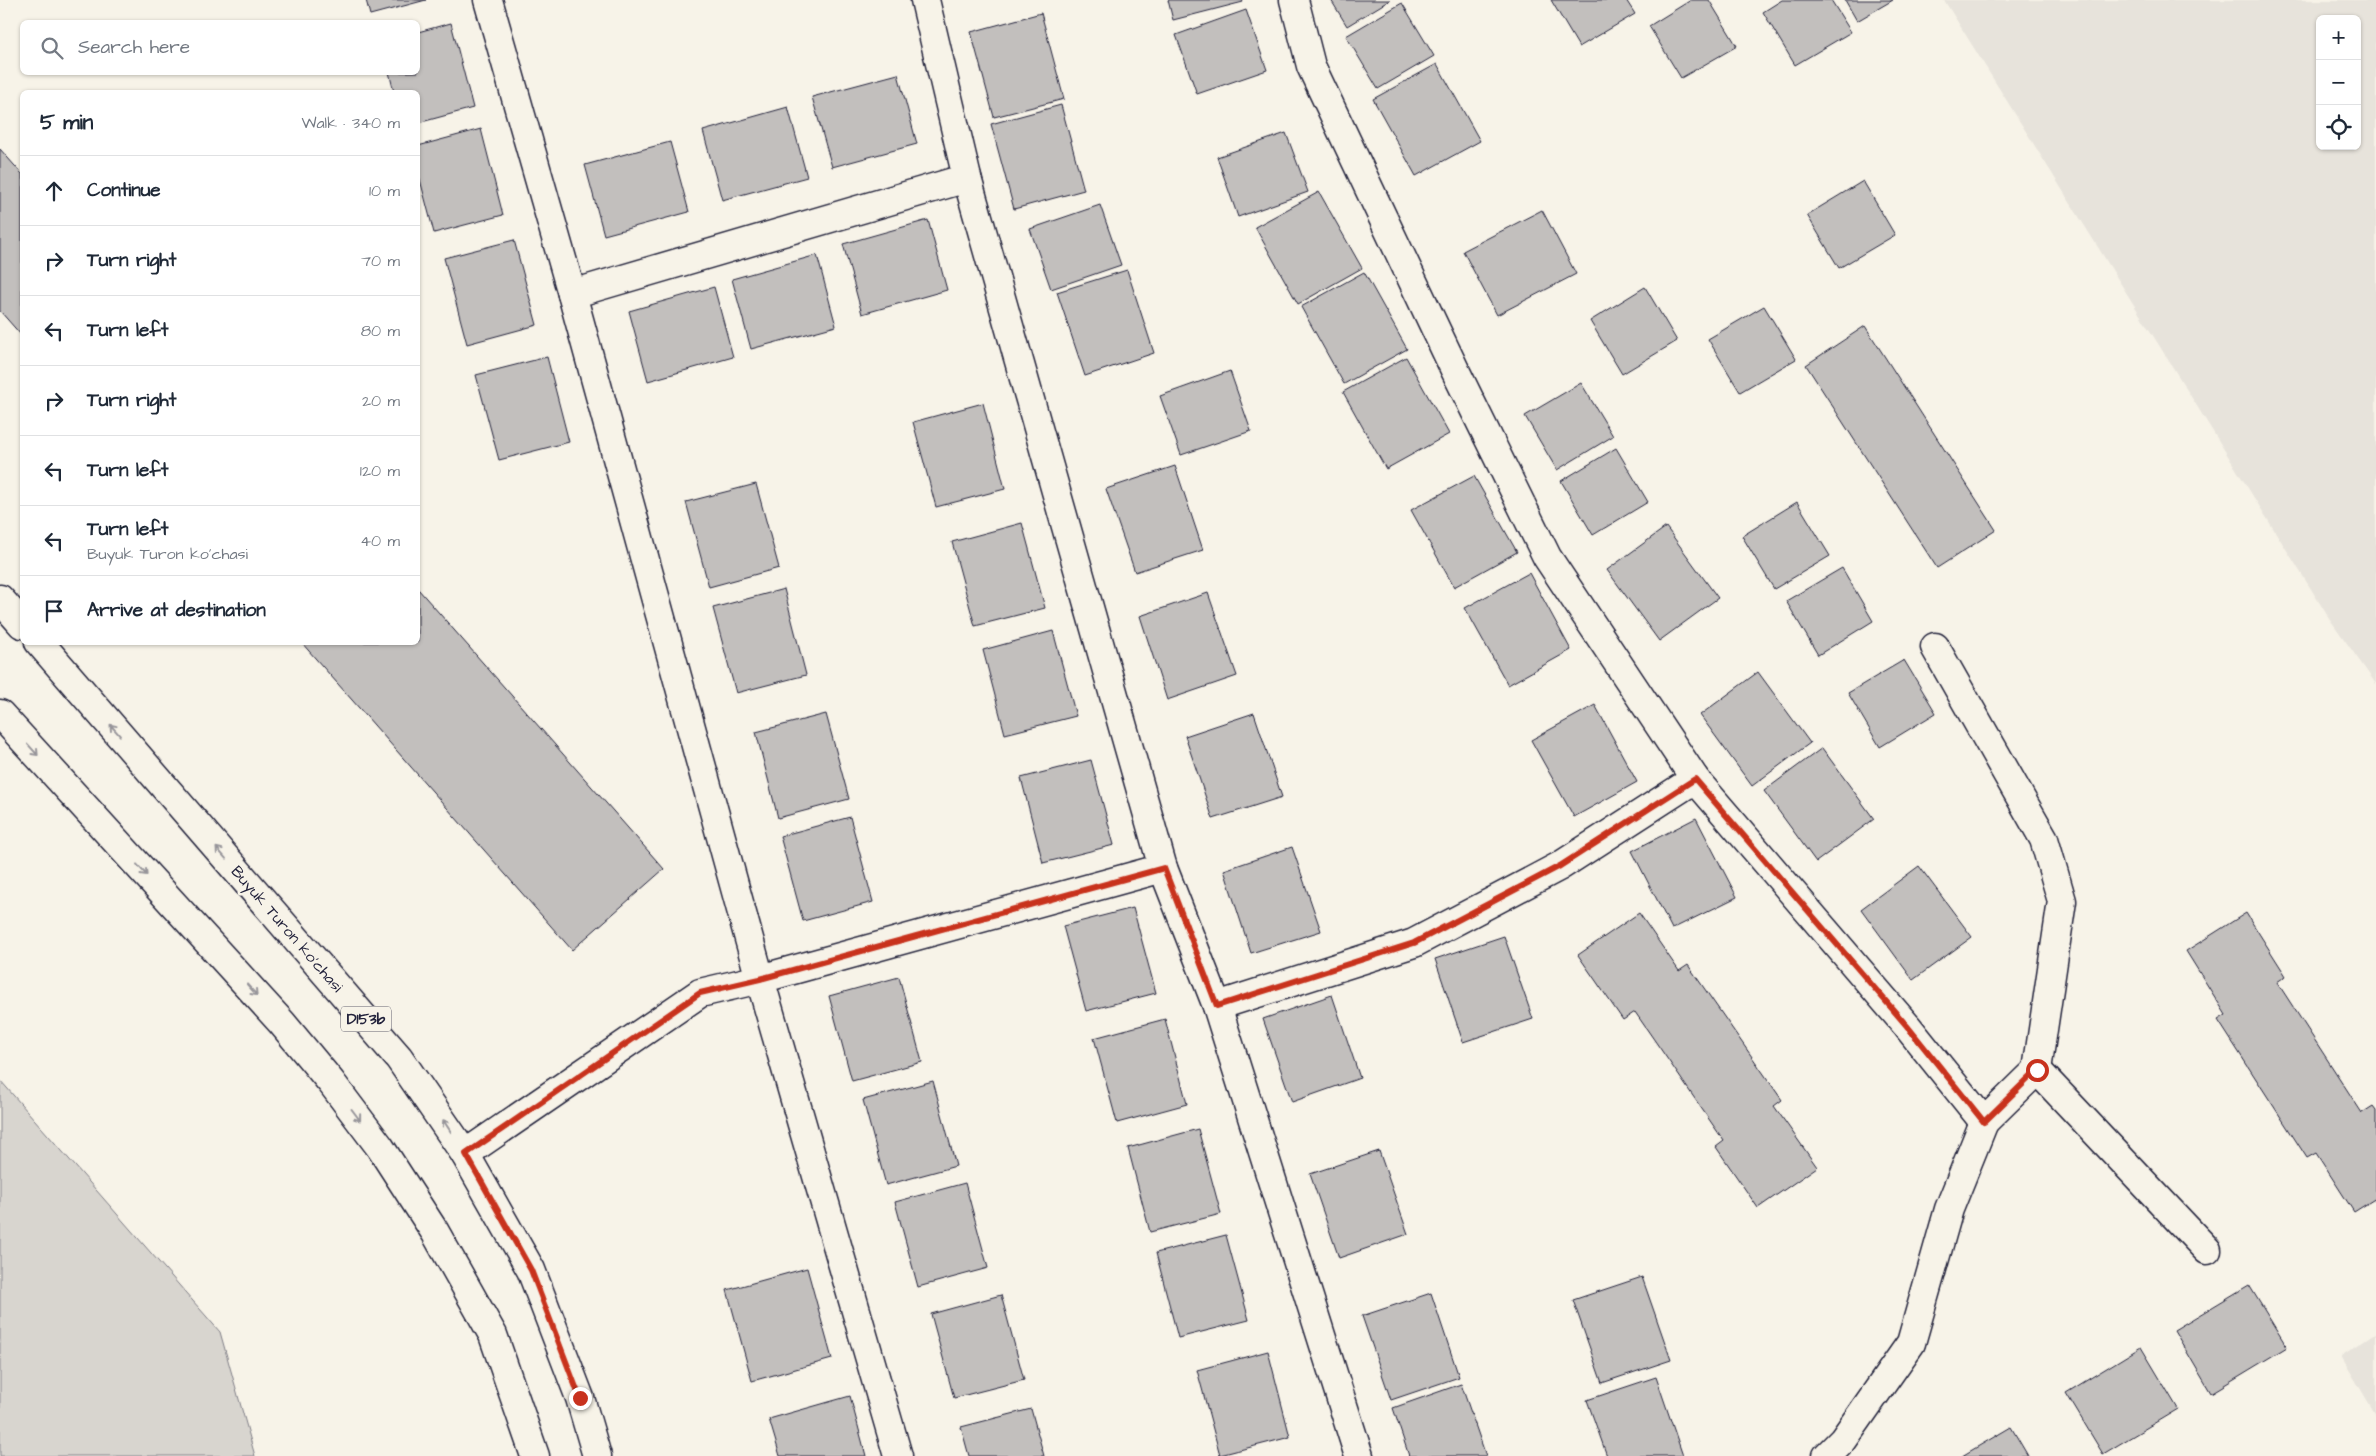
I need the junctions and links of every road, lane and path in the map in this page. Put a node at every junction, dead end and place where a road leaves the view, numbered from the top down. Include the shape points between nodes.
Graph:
1 (488, 0) edge
2 (925, 0) edge
3 (1294, 0) edge
4 (967, 178) junction
5 (572, 294) junction
6 (0, 599) edge
7 (20, 622) edge
8 (42, 645) edge
9 (1935, 647) dead end
10 (0, 714) edge
11 (1695, 779) junction
12 (1164, 868) junction
13 (760, 979) junction
14 (1217, 1006) junction
15 (2037, 1070) junction
16 (1984, 1122) junction
17 (466, 1154) junction
18 (2207, 1250) dead end
19 (535, 1456) edge
20 (597, 1456) edge
21 (898, 1456) edge
22 (1359, 1456) edge
23 (1827, 1456) edge

1 - 5 street
2 - 4 street
3 - 11 street via 1311,66 1547,557
4 - 5 street
4 - 12 street
5 - 13 street
6 - 7 street
17 -> 8 street, Buyuk Turon ko'chasi / D153b via 399,1058
9 - 15 street via 2044,839 2062,901
10 -> 19 street via 282,1023 380,1147 435,1232 493,1335
11 - 14 street via 1560,866 1414,943
11 - 16 street via 1907,1026
12 - 13 street
12 - 14 street
13 - 17 street via 700,993
13 - 21 street
14 - 22 street
15 - 16 street
15 - 18 street
16 - 23 street via 1949,1209 1911,1342 1843,1440
17 - 20 street, Buyuk Turon ko'chasi / D153b via 531,1270 580,1398

